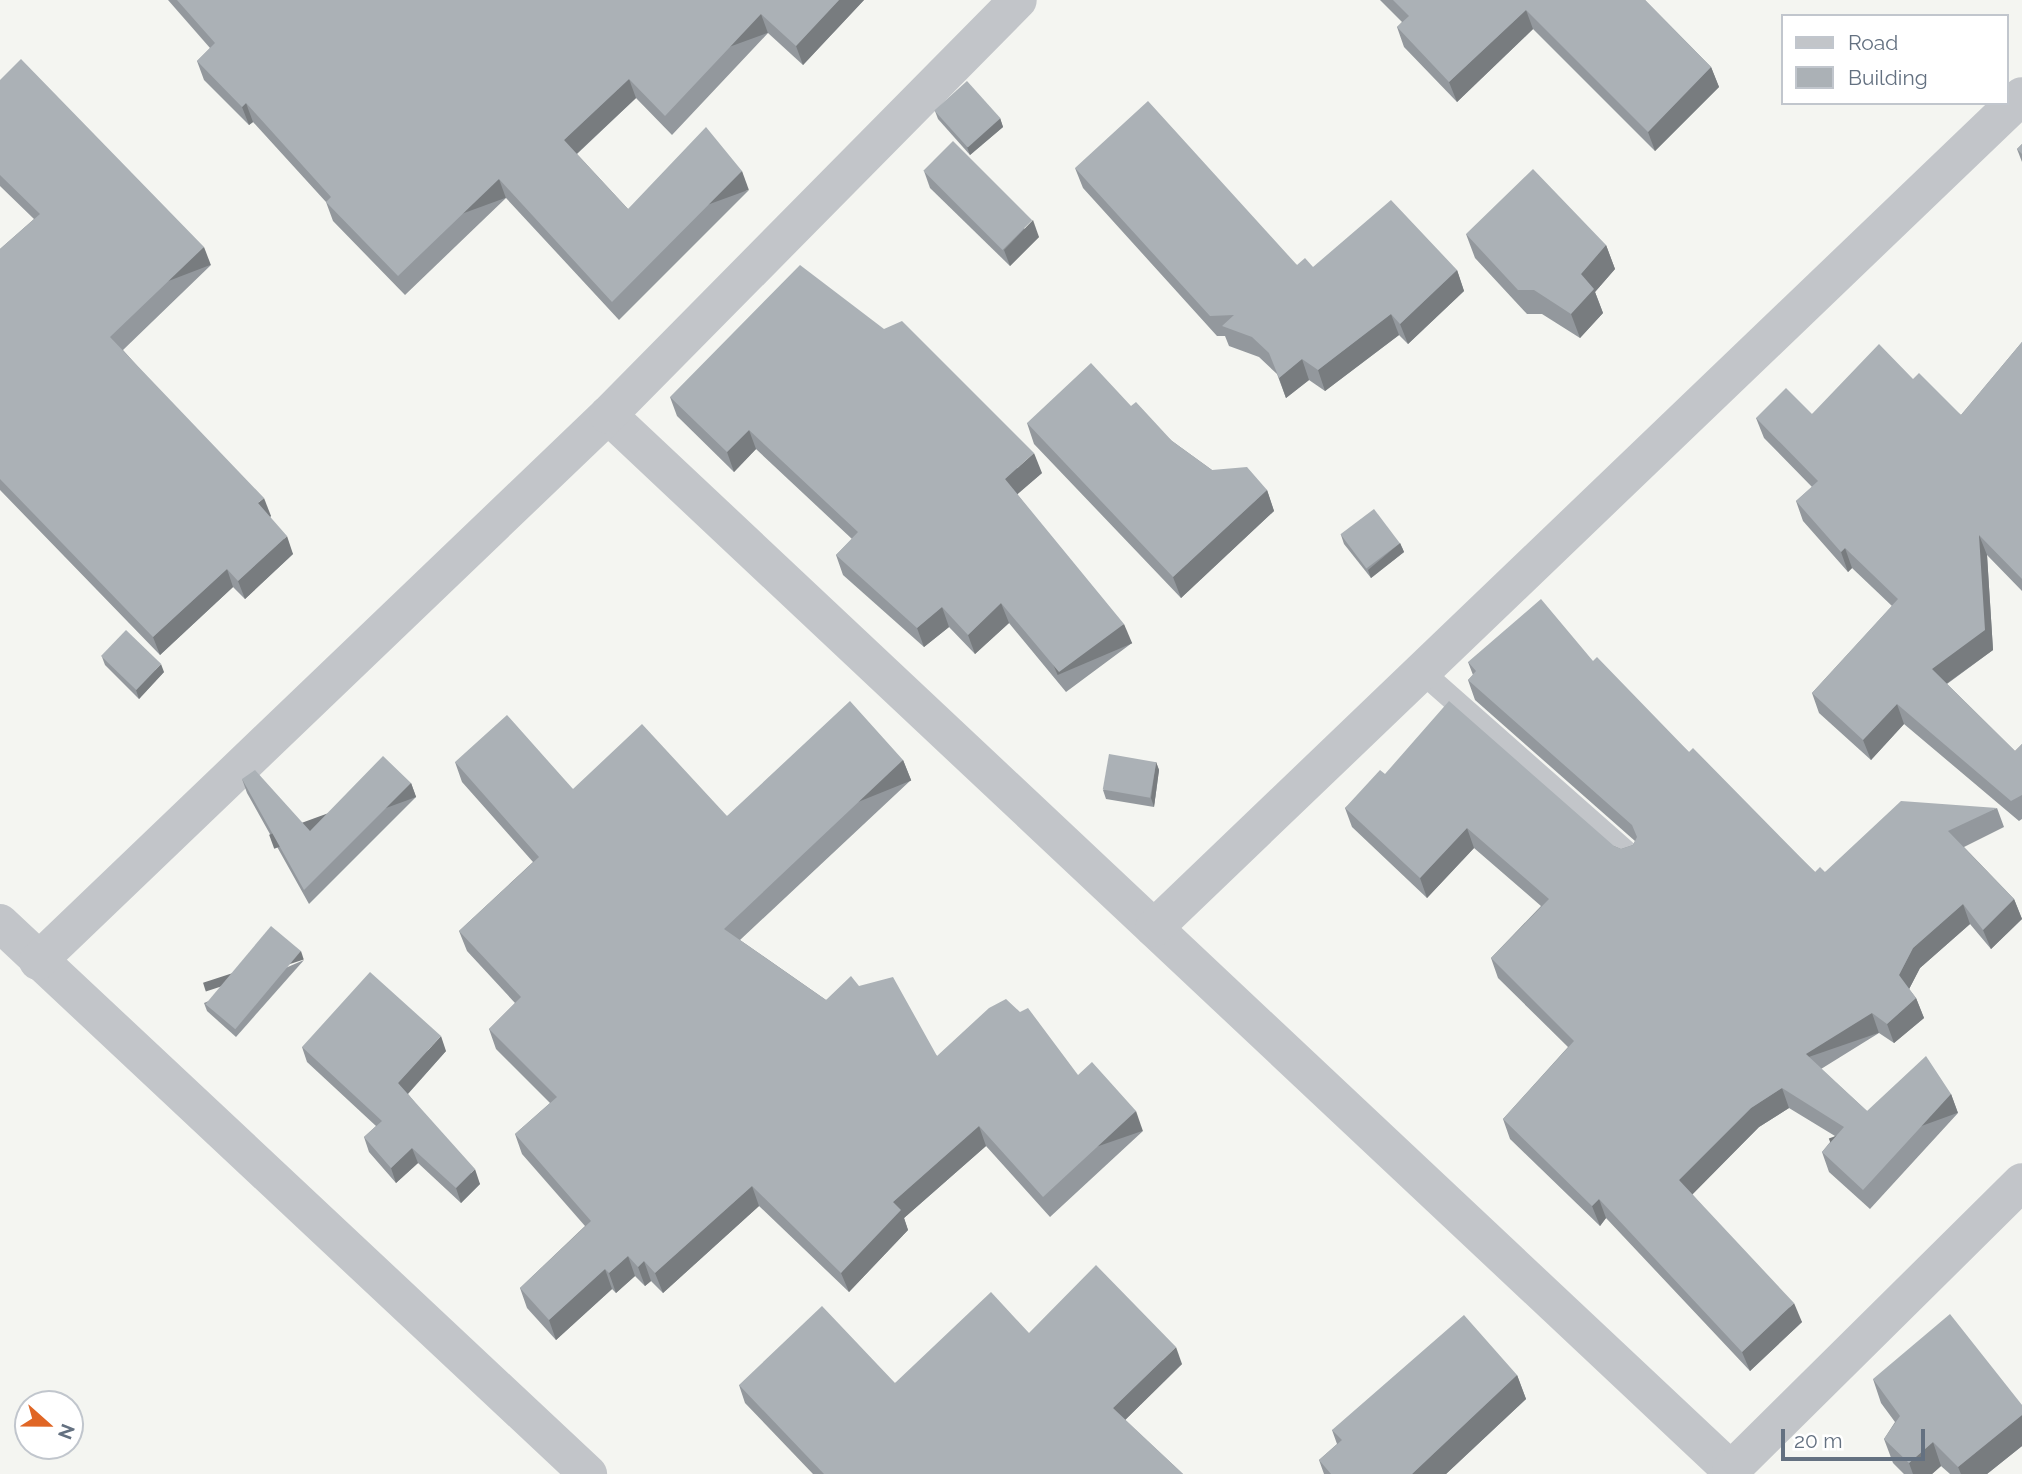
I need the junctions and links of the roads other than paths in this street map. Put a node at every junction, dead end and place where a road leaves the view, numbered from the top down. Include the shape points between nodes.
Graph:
1 (1018, 0) edge
2 (2022, 96) edge
3 (608, 415) junction
4 (1421, 671) junction
5 (1630, 855) edge
6 (0, 923) edge
7 (1154, 928) junction
8 (38, 961) junction
9 (2022, 1182) edge
10 (1733, 1472) edge
11 (589, 1474) edge

1 - 3 street
2 - 4 street
3 - 7 street
3 - 8 street
4 - 5 lane
4 - 7 street
6 - 8 street
7 - 10 street
8 - 11 street
9 - 10 street

